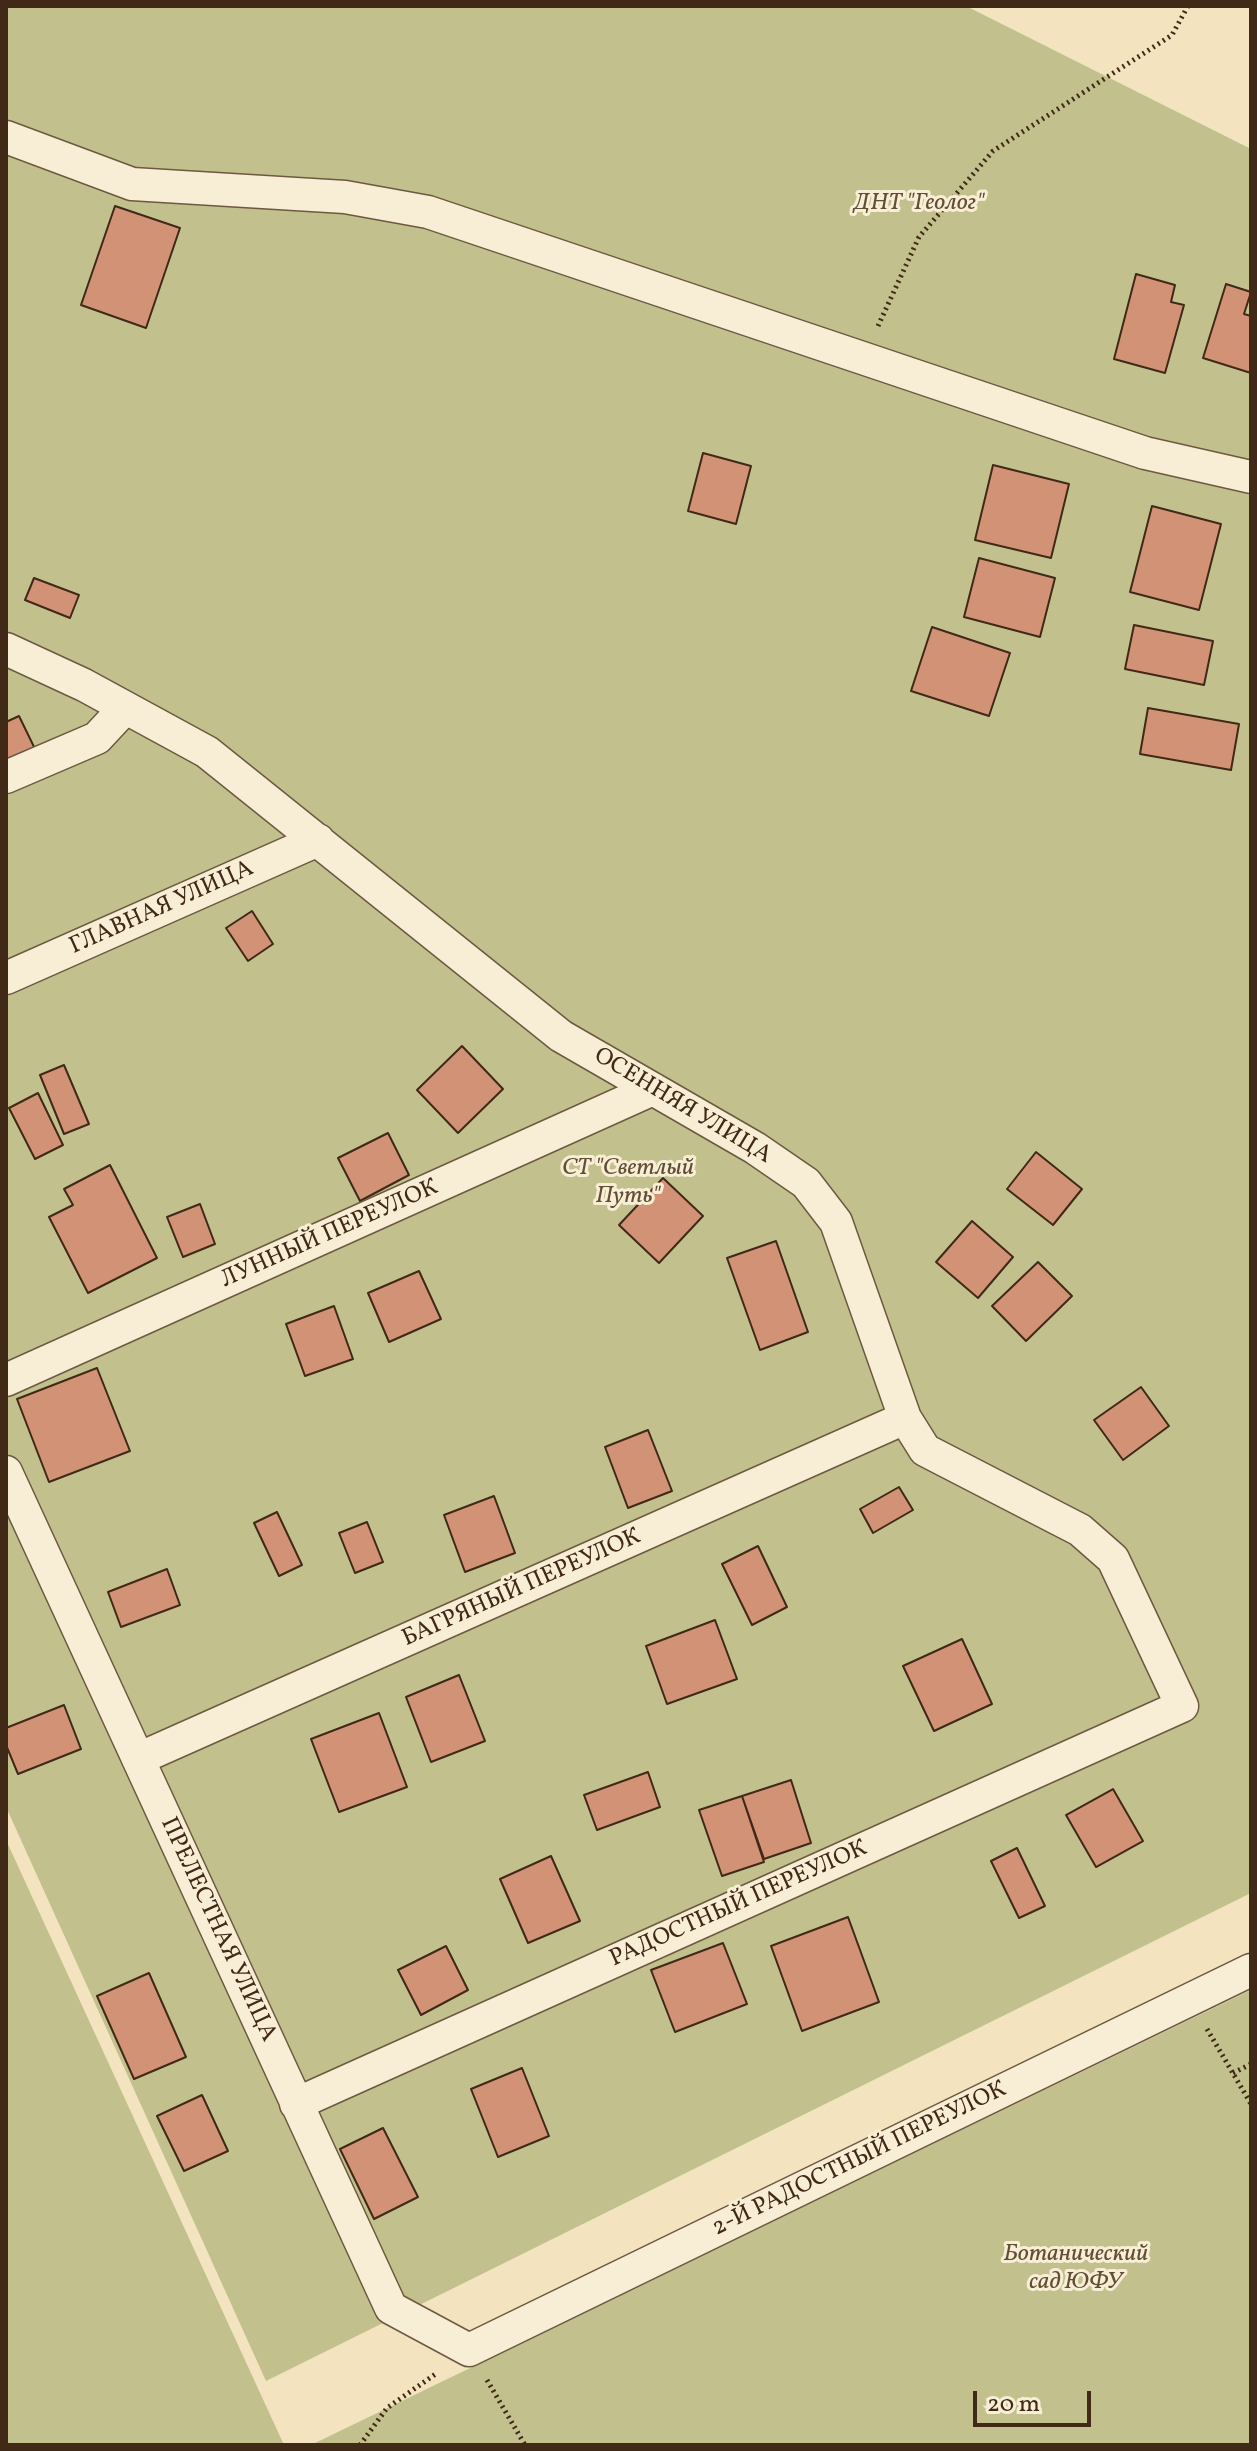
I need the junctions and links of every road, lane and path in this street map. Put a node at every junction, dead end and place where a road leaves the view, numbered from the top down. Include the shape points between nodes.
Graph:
1 (1188, 6) edge
2 (6, 137) edge
3 (863, 359) junction
4 (1251, 477) edge
5 (6, 649) edge
6 (124, 709) junction
7 (6, 777) edge
8 (318, 840) junction
9 (6, 978) edge
10 (653, 1089) junction
11 (6, 1380) edge
12 (905, 1418) junction
13 (6, 1472) edge
14 (1182, 1706) joint
15 (138, 1759) junction
16 (1251, 1970) edge
17 (1190, 1999) junction
18 (1251, 2064) edge
19 (1233, 2073) junction
20 (296, 2104) junction
21 (1251, 2104) edge
22 (469, 2350) junction
23 (360, 2445) edge
24 (525, 2445) edge

1 - 3 path via 1172,35 993,151 919,237
2 - 3 street via 132,184 345,197 428,212
3 - 4 street via 1145,453
5 - 6 street, ОСЕННЯЯ УЛИЦА
6 - 7 street via 97,738
6 - 8 street, ОСЕННЯЯ УЛИЦА via 207,752
8 - 9 street, ГЛАВНАЯ УЛИЦА
8 - 10 street, ОСЕННЯЯ УЛИЦА via 561,1036
10 - 11 street, ЛУННЫЙ ПЕРЕУЛОК
10 - 12 street, ОСЕННЯЯ УЛИЦА via 806,1183 836,1222
12 - 14 street, ОСЕННЯЯ УЛИЦА via 925,1450 1080,1530 1113,1559
12 - 15 street, БАГРЯНЫЙ ПЕРЕУЛОК
13 - 15 street, ПРЕЛЕСТНАЯ УЛИЦА
14 - 20 street, РАДОСТНЫЙ ПЕРЕУЛОК
15 - 20 street, ПРЕЛЕСТНАЯ УЛИЦА
16 - 17 street, 2-Й РАДОСТНЫЙ ПЕРЕУЛОК
17 - 19 path
17 - 22 street, 2-Й РАДОСТНЫЙ ПЕРЕУЛОК
18 - 19 path
19 - 21 path
20 - 22 street, ПРЕЛЕСТНАЯ УЛИЦА via 391,2308
22 - 23 path via 387,2408
22 - 24 path

